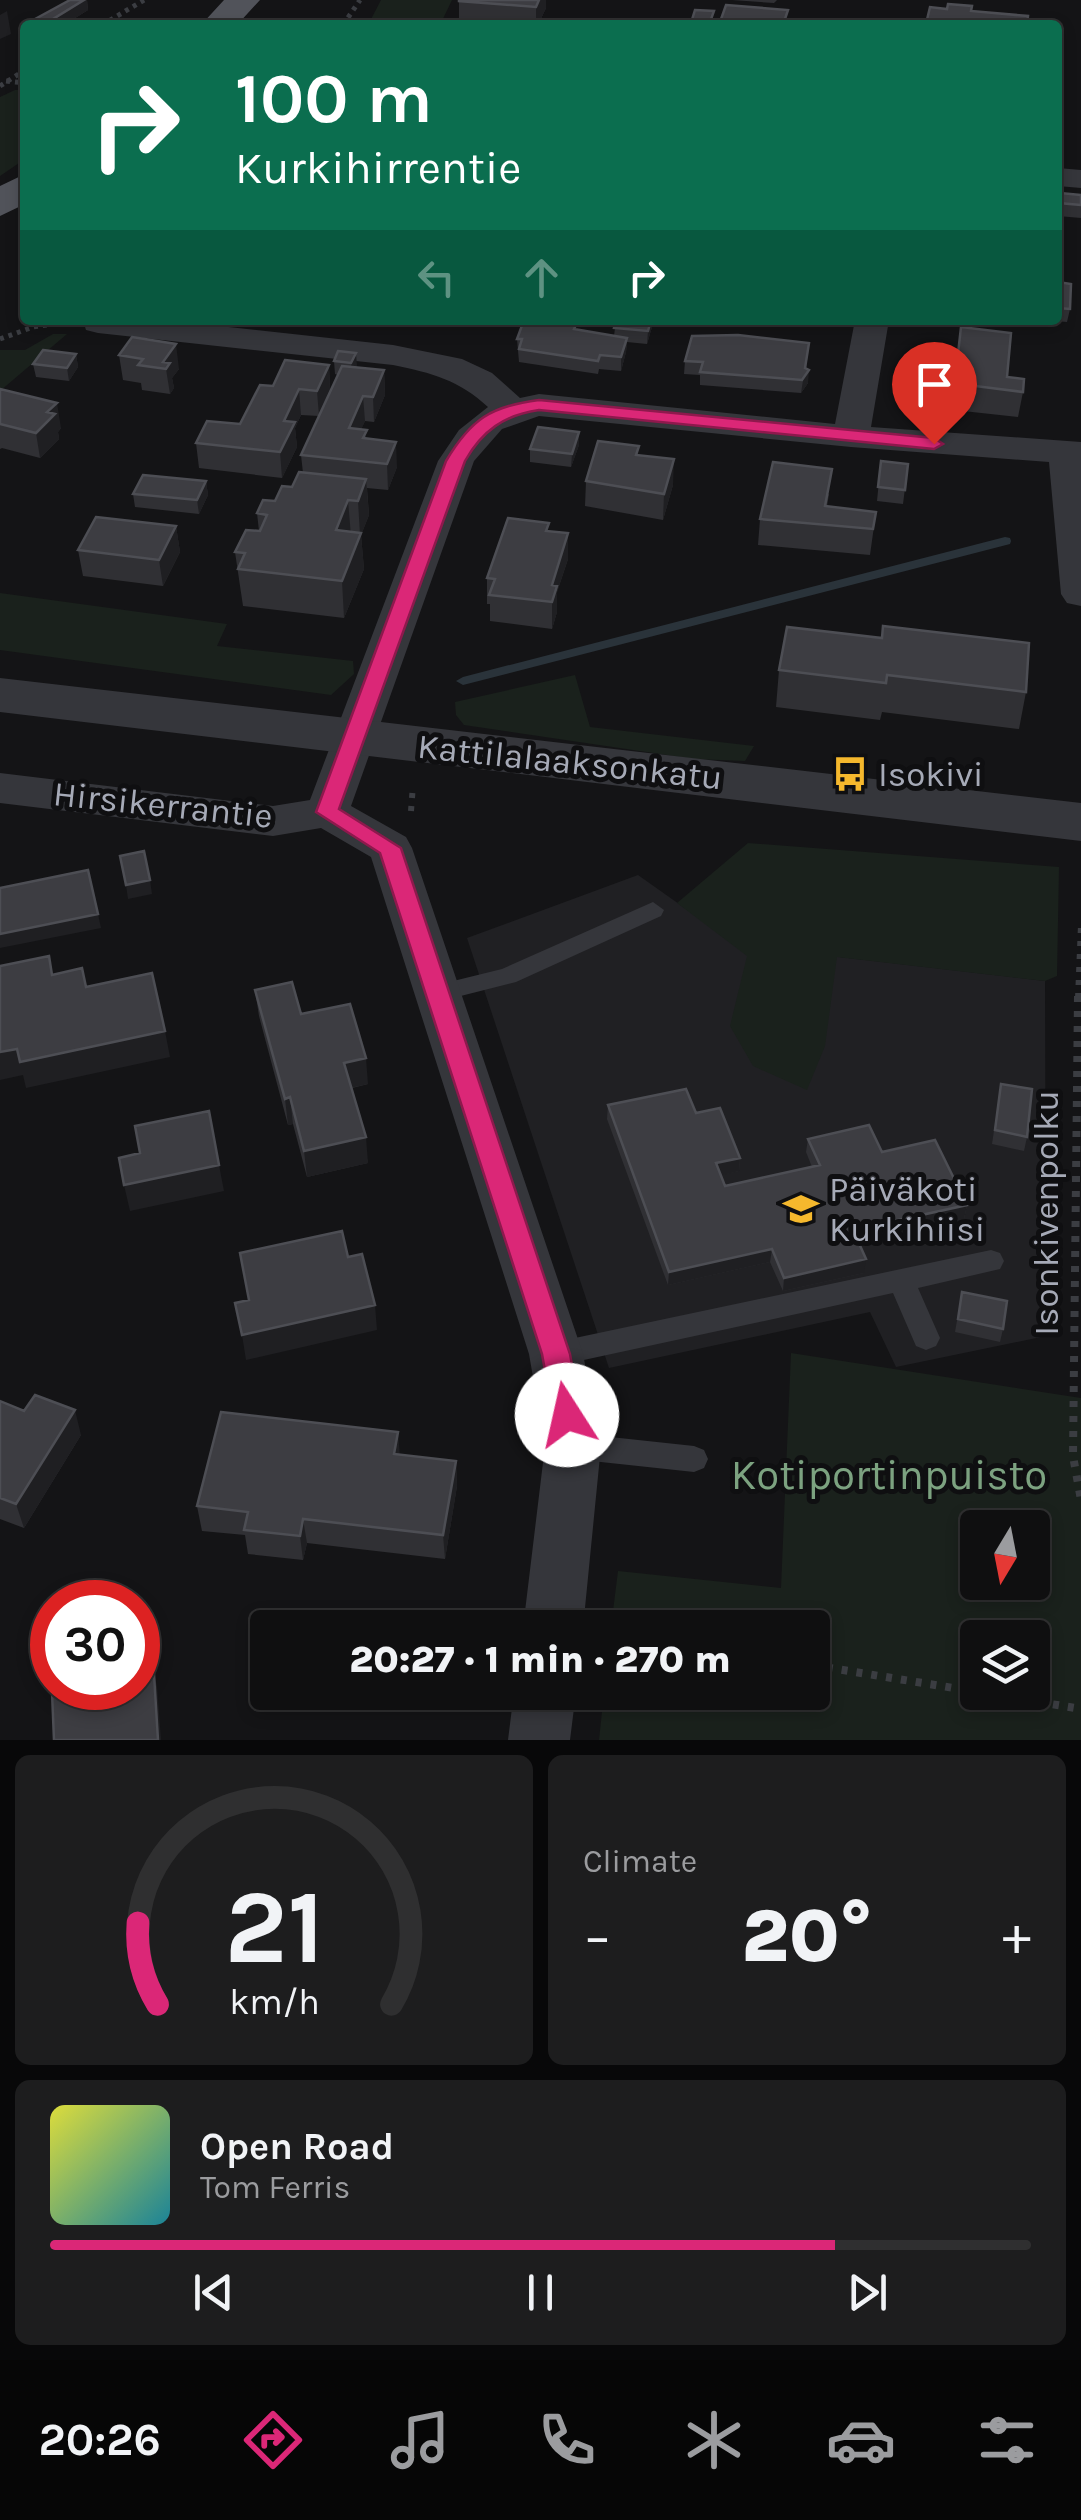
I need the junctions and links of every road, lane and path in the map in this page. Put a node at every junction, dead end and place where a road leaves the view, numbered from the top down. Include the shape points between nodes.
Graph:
1 (144, 0) edge
2 (242, 0) edge
3 (110, 20) edge
4 (223, 20) edge
5 (20, 189) edge
6 (0, 204) edge
7 (43, 325) edge
8 (116, 325) edge
9 (871, 325) edge
10 (0, 339) edge
11 (510, 409) junction
12 (852, 436) junction
13 (1074, 454) edge
14 (1081, 594) edge
15 (0, 695) edge
16 (356, 738) junction
17 (0, 788) edge
18 (327, 812) junction
19 (1081, 822) edge
20 (653, 910) dead end
21 (1081, 925) edge
22 (437, 993) junction
23 (991, 1261) dead end
24 (901, 1280) junction
25 (926, 1338) dead end
26 (556, 1354) junction
27 (573, 1446) junction
28 (694, 1459) dead end
29 (1081, 1500) edge
30 (555, 1610) edge
31 (830, 1668) edge
32 (960, 1689) edge
33 (1050, 1705) edge
34 (542, 1710) edge
35 (1081, 1710) edge
36 (538, 1740) edge

1 - 3 path
2 - 4 main road
5 - 6 main road
7 - 10 path
8 - 11 street via 450,366 480,380
9 - 12 street
11 - 12 street via 592,408
11 - 16 street via 472,432 456,461
12 - 13 street
13 - 14 street via 1074,568
15 - 16 street, Kattilalaaksonkatu
16 - 18 street
16 - 19 street, Kattilalaaksonkatu
17 - 18 street, Hirsikerrantie via 273,820
18 - 22 street via 390,848
20 - 22 lane via 508,976
21 - 29 path, Isonkivenpolku via 1073,1437
22 - 26 street
23 - 24 lane
24 - 25 lane
24 - 26 lane
26 - 27 street
27 - 28 lane
27 - 30 street
31 - 32 path
33 - 35 path
34 - 36 street

